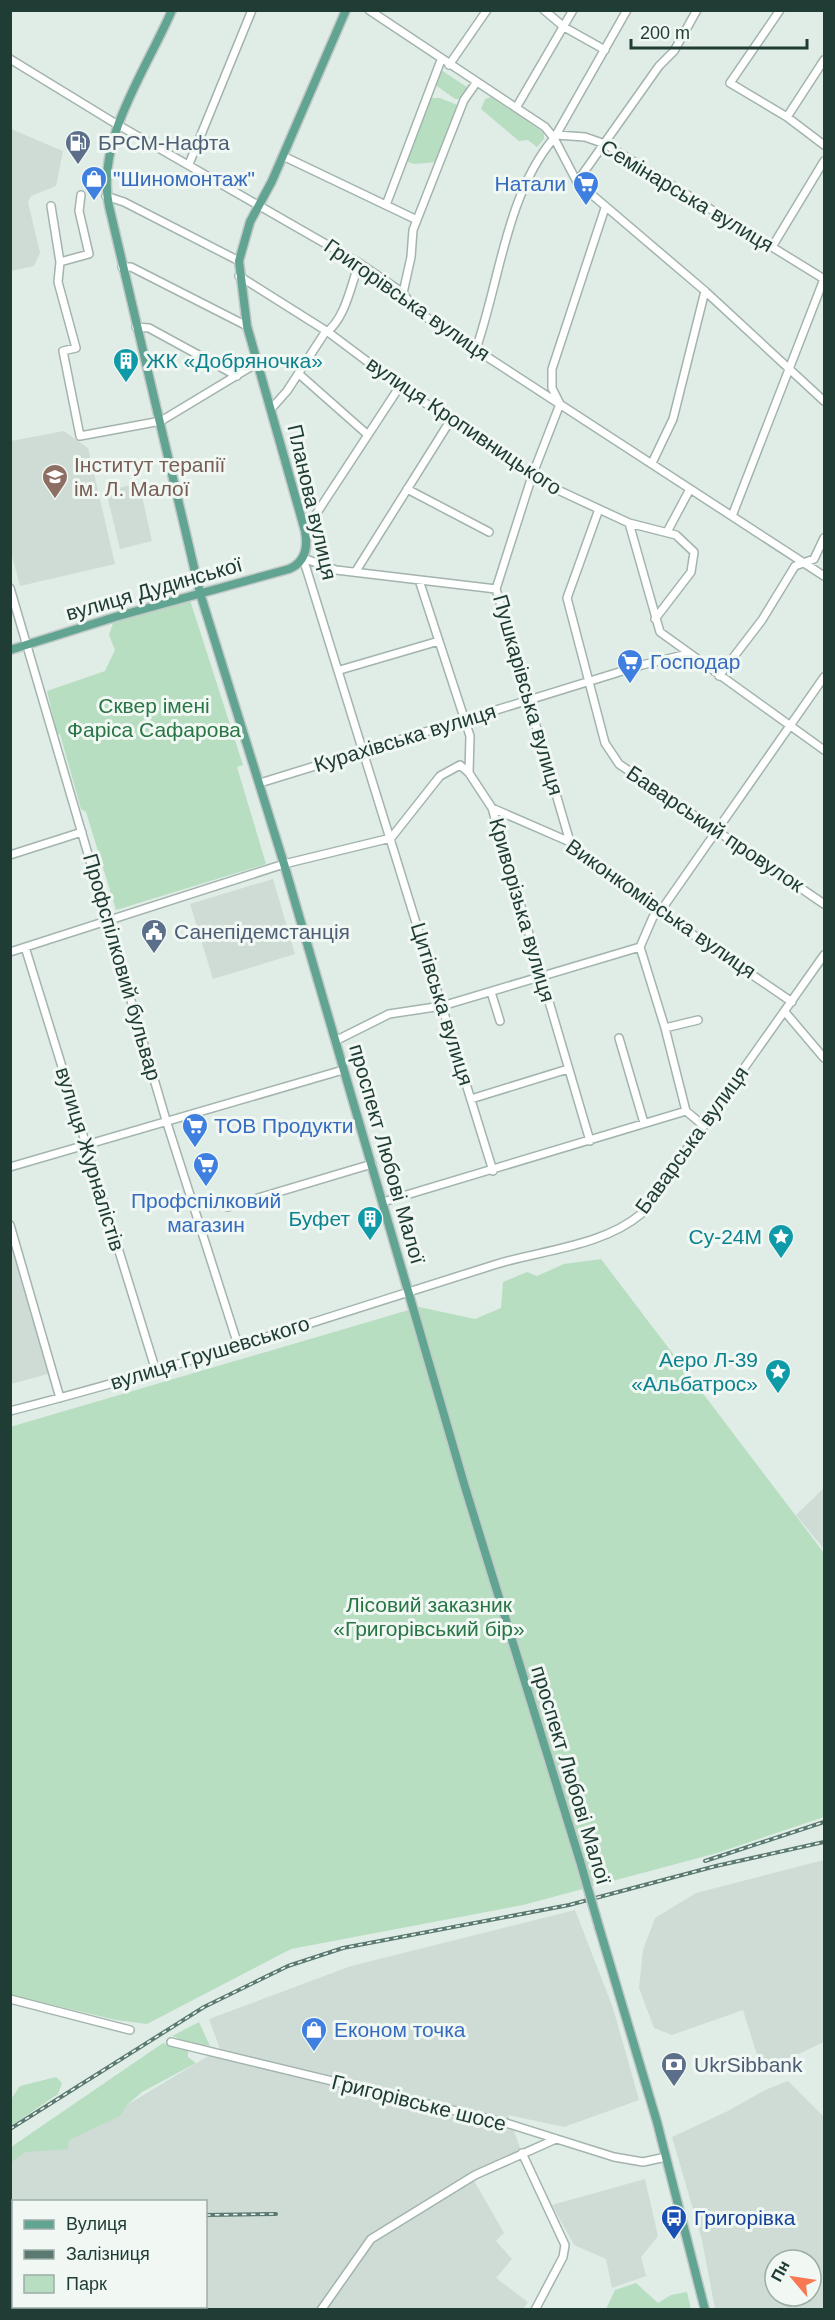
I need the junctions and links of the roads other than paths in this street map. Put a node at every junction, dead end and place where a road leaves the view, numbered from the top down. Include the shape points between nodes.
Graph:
1 (172, 10) edge
2 (252, 10) edge
3 (346, 10) edge
4 (487, 10) edge
5 (544, 10) edge
6 (573, 10) edge
7 (627, 10) edge
8 (697, 10) edge
9 (780, 10) edge
10 (371, 11) edge
11 (564, 27) junction
12 (605, 50) junction
13 (10, 58) edge
14 (441, 60) junction
15 (825, 60) edge
16 (449, 65) junction
17 (476, 83) junction
18 (516, 108) junction
19 (787, 117) junction
20 (118, 124) junction
21 (555, 136) junction
22 (605, 144) junction
23 (825, 145) edge
24 (283, 156) junction
25 (825, 160) edge
26 (189, 165) junction
27 (577, 182) junction
28 (81, 195) dead end
29 (106, 196) junction
30 (260, 205) junction
31 (386, 205) junction
32 (51, 206) dead end
33 (605, 208) junction
34 (417, 220) junction
35 (772, 247) junction
36 (239, 261) junction
37 (60, 262) junction
38 (359, 263) junction
39 (122, 267) junction
40 (239, 276) junction
41 (825, 279) edge
42 (705, 291) junction
43 (403, 293) junction
44 (248, 326) junction
45 (136, 327) junction
46 (328, 332) junction
47 (476, 349) junction
48 (257, 363) junction
49 (789, 368) junction
50 (299, 374) junction
51 (237, 376) junction
52 (400, 386) junction
53 (825, 401) edge
54 (560, 404) junction
55 (271, 409) junction
56 (162, 421) junction
57 (450, 421) junction
58 (368, 435) junction
59 (652, 463) junction
60 (532, 476) junction
61 (407, 489) junction
62 (690, 489) junction
63 (599, 509) junction
64 (732, 516) junction
65 (629, 523) junction
66 (305, 531) junction
67 (489, 532) dead end
68 (667, 532) junction
69 (825, 538) edge
70 (303, 558) junction
71 (803, 564) junction
72 (356, 571) junction
73 (825, 576) edge
74 (419, 580) junction
75 (10, 588) edge
76 (496, 589) junction
77 (200, 593) junction
78 (655, 619) junction
79 (439, 641) junction
80 (29, 645) junction
81 (10, 650) edge
82 (688, 654) junction
83 (340, 670) junction
84 (719, 676) junction
85 (825, 677) edge
86 (590, 682) junction
87 (530, 700) junction
88 (465, 720) junction
89 (791, 727) junction
90 (825, 750) edge
91 (364, 751) junction
92 (470, 773) junction
93 (260, 783) junction
94 (492, 808) junction
95 (716, 831) junction
96 (82, 832) junction
97 (391, 838) junction
98 (570, 842) junction
99 (10, 855) edge
100 (284, 864) junction
101 (825, 904) edge
102 (660, 912) junction
103 (109, 921) junction
104 (25, 947) junction
105 (640, 947) junction
106 (10, 952) edge
107 (825, 955) edge
108 (541, 977) junction
109 (491, 992) junction
110 (792, 1002) junction
111 (442, 1006) junction
112 (785, 1012) junction
113 (698, 1020) dead end
114 (500, 1021) dead end
115 (665, 1028) junction
116 (619, 1038) dead end
117 (335, 1041) junction
118 (825, 1058) edge
119 (568, 1069) junction
120 (343, 1070) junction
121 (471, 1100) junction
122 (686, 1111) junction
123 (166, 1120) junction
124 (644, 1124) junction
125 (704, 1126) junction
126 (590, 1141) junction
127 (84, 1144) junction
128 (372, 1164) junction
129 (10, 1167) edge
130 (493, 1171) junction
131 (383, 1202) junction
132 (194, 1204) junction
133 (10, 1225) edge
134 (409, 1292) junction
135 (238, 1345) junction
136 (156, 1371) junction
137 (60, 1398) junction
138 (10, 1411) edge
139 (10, 1999) edge
140 (130, 2030) dead end
141 (171, 2042) dead end
142 (556, 2139) junction
143 (522, 2153) junction
144 (666, 2157) junction
145 (321, 2310) edge
146 (535, 2310) edge
147 (705, 2310) edge

1 - 20 main road, проспект Любові Малої
2 - 26 street
3 - 24 main road, Планова вулиця
4 - 16 street
5 - 11 street
6 - 11 street
7 - 12 street
8 - 22 street via 674,51 659,66
9 - 19 street via 730,83
10 - 14 street
11 - 12 street
11 - 18 street
12 - 21 street
13 - 20 street, Григорівська вулиця
14 - 16 street
14 - 31 street
15 - 19 street
16 - 17 street
17 - 18 street
17 - 34 street via 464,100
18 - 21 street
19 - 23 street
20 - 26 street, Григорівська вулиця
20 - 29 main road, проспект Любові Малої via 106,166
21 - 22 street, Семінарська вулиця via 585,137
21 - 27 street
21 - 47 street via 539,156 514,216
22 - 27 street
22 - 35 street, Семінарська вулиця
24 - 30 main road, Планова вулиця
24 - 31 street
25 - 35 street
26 - 30 street, Григорівська вулиця
27 - 33 street
28 - 37 street via 79,211 89,254
29 - 36 street
29 - 39 main road, проспект Любові Малої
30 - 36 main road, Планова вулиця via 246,232
30 - 38 street, Григорівська вулиця
31 - 34 street
32 - 37 street
33 - 42 street
33 - 54 street via 552,369 552,388
34 - 43 street via 412,230
35 - 41 street, Семінарська вулиця
36 - 40 main road, Планова вулиця
37 - 56 street via 58,282 76,348 63,351 80,436
38 - 43 street, Григорівська вулиця
38 - 46 street via 346,301
39 - 44 street via 131,267
39 - 45 main road, проспект Любові Малої
40 - 44 main road, Планова вулиця
40 - 46 street, вулиця Кропивницького
41 - 49 street
42 - 49 street
42 - 59 street via 673,419
43 - 47 street, Григорівська вулиця via 415,310
44 - 48 main road, Планова вулиця
45 - 51 street via 148,328
45 - 56 main road, проспект Любові Малої
46 - 50 street
46 - 52 street, вулиця Кропивницького
47 - 54 street, Григорівська вулиця
48 - 51 street
48 - 55 main road, Планова вулиця
49 - 53 street
49 - 64 street
50 - 55 street
50 - 58 street
51 - 56 street
52 - 57 street, вулиця Кропивницького
52 - 58 street
54 - 59 street, Григорівська вулиця
54 - 60 street, Пушкарівська вулиця
55 - 66 main road, Планова вулиця
56 - 77 main road, проспект Любові Малої
57 - 60 street, вулиця Кропивницького
57 - 61 street
58 - 66 street
59 - 62 street, Григорівська вулиця
60 - 63 street, вулиця Кропивницького
60 - 76 street, Пушкарівська вулиця
61 - 67 street
61 - 72 street
62 - 64 street, Григорівська вулиця
62 - 68 street
63 - 65 street, вулиця Кропивницького
63 - 86 street, Баварський провулок via 567,598
64 - 71 street, Григорівська вулиця
65 - 68 street, вулиця Кропивницького
65 - 78 street
66 - 70 main road, Планова вулиця via 307,548
68 - 78 street via 694,552 691,572
69 - 71 street via 813,559
70 - 72 street via 336,570
70 - 77 main road, вулиця Дудинської via 289,569
70 - 83 street, Планова вулиця
71 - 73 street, Григорівська вулиця
71 - 84 street via 795,566 762,620
72 - 74 street
74 - 76 street
74 - 79 street
75 - 80 street, Профспілковий бульвар
76 - 87 street, Пушкарівська вулиця
77 - 80 main road, вулиця Дудинської
77 - 93 main road, проспект Любові Малої
78 - 82 street via 660,632
79 - 83 street
79 - 88 street
80 - 81 main road, вулиця Дудинської
80 - 96 street, Профспілковий бульвар
82 - 84 street
82 - 86 street, Курахівська вулиця
83 - 91 street, Планова вулиця
84 - 89 street
85 - 89 street
86 - 87 street, Курахівська вулиця
86 - 95 street, Баварський провулок via 605,743 612,756
87 - 88 street, Курахівська вулиця
87 - 98 street, Пушкарівська вулиця
88 - 91 street, Курахівська вулиця
88 - 92 street via 470,736
89 - 90 street
89 - 95 street
91 - 93 street, Курахівська вулиця
91 - 97 street, Планова вулиця
92 - 94 street, Криворізька вулиця
92 - 97 street via 459,765 440,776
93 - 100 main road, проспект Любові Малої
94 - 98 street, Виконкомівська вулиця
94 - 108 street, Криворізька вулиця
95 - 101 street, Баварський провулок
95 - 102 street
96 - 99 street
96 - 103 street, Профспілковий бульвар
97 - 100 street
97 - 111 street, Цитівська вулиця
98 - 102 street, Виконкомівська вулиця via 591,865
100 - 103 street
100 - 117 main road, проспект Любові Малої
102 - 105 street via 648,926
102 - 110 street, Виконкомівська вулиця
103 - 104 street
103 - 123 street, Профспілковий бульвар
104 - 106 street
104 - 127 street, вулиця Журналістів
105 - 108 street
105 - 115 street
107 - 110 street, Баварська вулиця
108 - 109 street
108 - 119 street, Криворізька вулиця
109 - 111 street
109 - 114 street
110 - 112 street, Баварська вулиця
111 - 117 street via 389,1014
111 - 121 street, Цитівська вулиця
112 - 118 street
112 - 125 street, Баварська вулиця
113 - 115 street
115 - 122 street
116 - 124 street
117 - 120 main road, проспект Любові Малої
119 - 121 street
119 - 126 street, Криворізька вулиця
120 - 123 street
120 - 128 main road, проспект Любові Малої
121 - 130 street, Цитівська вулиця
122 - 124 street
122 - 125 street
123 - 127 street
123 - 132 street, Профспілковий бульвар
124 - 126 street
125 - 134 street, Баварська вулиця via 641,1214 618,1230
126 - 130 street
127 - 129 street
127 - 136 street, вулиця Журналістів
128 - 131 main road, проспект Любові Малої
128 - 132 street via 228,1208 210,1200
130 - 131 street
131 - 134 main road, проспект Любові Малої
132 - 135 street, Профспілковий бульвар
133 - 137 street
134 - 135 street, вулиця Грушевського
134 - 144 main road, проспект Любові Малої, bridge
135 - 136 street, вулиця Грушевського
136 - 137 street, вулиця Грушевського
137 - 138 street, вулиця Грушевського
139 - 140 street
141 - 142 street, Григорівське шосе via 506,2123
142 - 143 street
142 - 144 street, Григорівське шосе via 643,2162
143 - 145 street via 475,2175 371,2238
143 - 146 street via 565,2245 563,2257
144 - 147 main road, проспект Любові Малої

